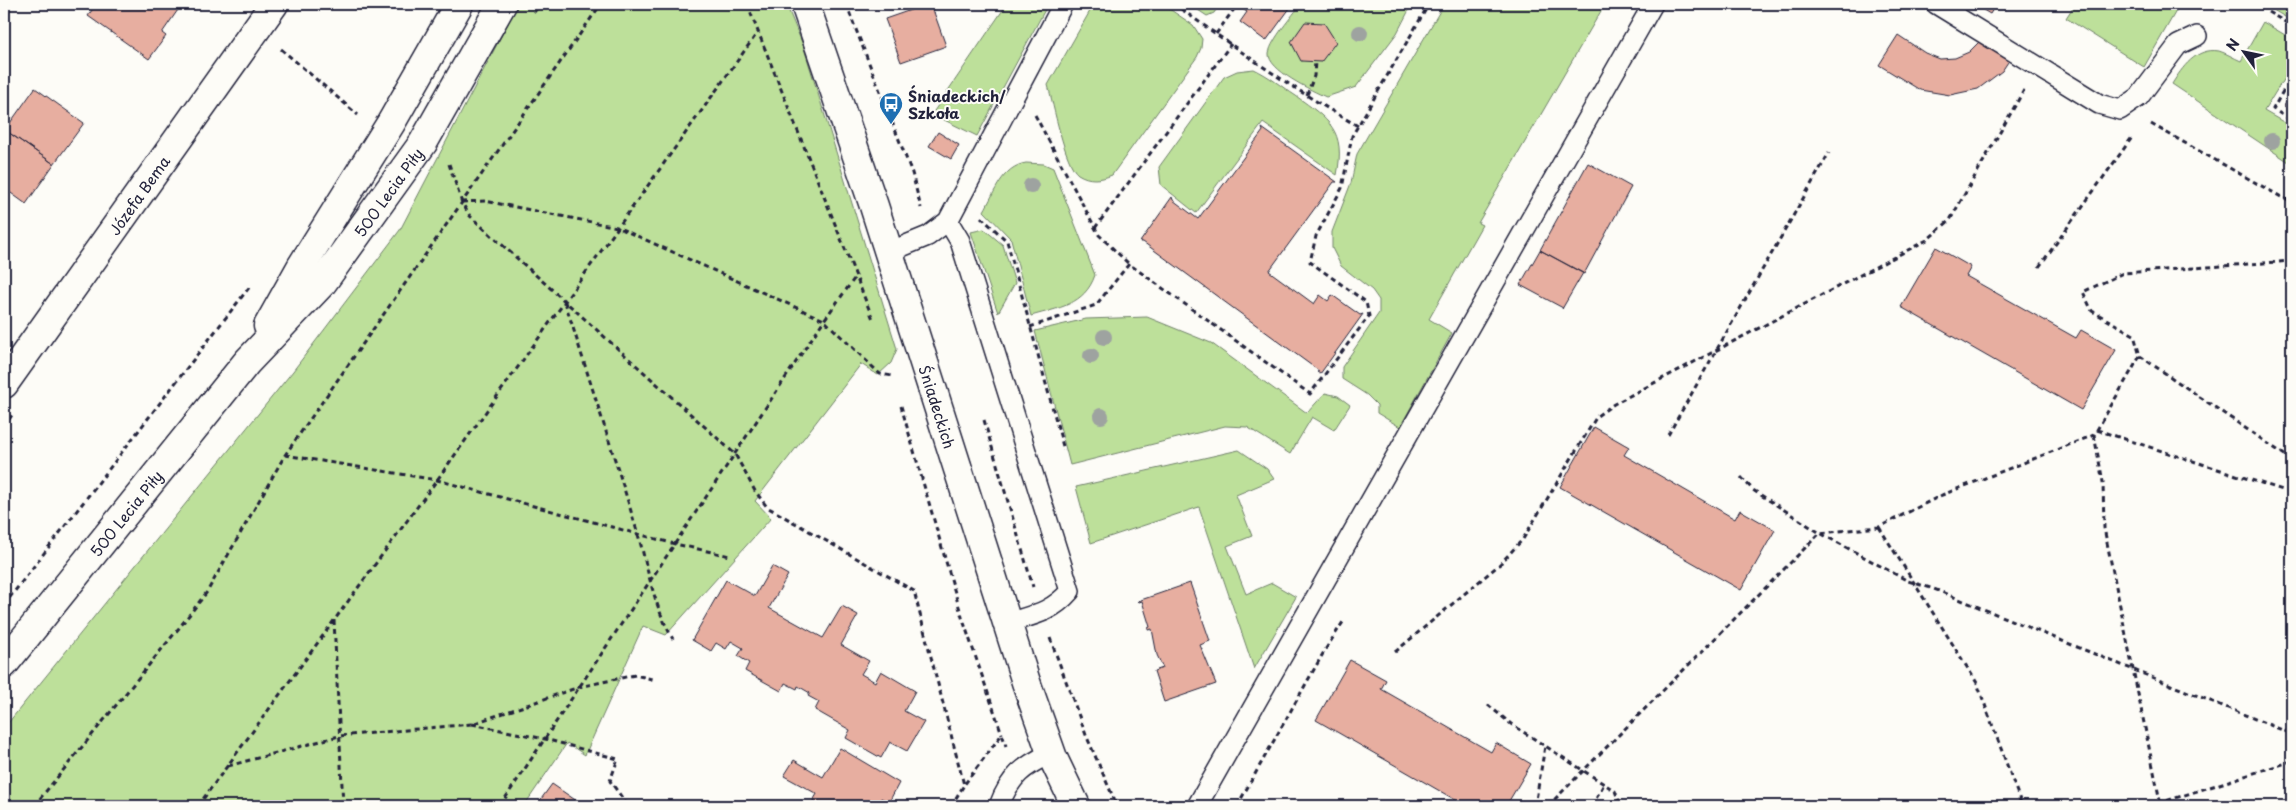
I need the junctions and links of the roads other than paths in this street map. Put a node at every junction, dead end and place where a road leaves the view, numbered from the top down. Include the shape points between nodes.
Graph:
1 (274, 4) edge
2 (459, 4) edge
3 (502, 4) edge
4 (806, 4) edge
5 (1064, 4) edge
6 (1653, 4) edge
7 (1936, 4) edge
8 (2197, 36) dead end
9 (948, 221) junction
10 (888, 252) junction
11 (248, 362) junction
12 (4, 384) edge
13 (1007, 623) junction
14 (4, 664) edge
15 (1051, 753) junction
16 (999, 806) edge
17 (1076, 806) edge
18 (1197, 806) edge

1 - 12 street, Józefa Bema
2 - 11 street, 500 Lecia Piły via 391,123 301,267
3 - 11 street, 500 Lecia Piły via 423,143 323,282
4 - 10 street, Śniadeckich
5 - 9 lane
6 - 18 lane
7 - 8 lane via 2099,104 2120,110 2139,97 2178,45
9 - 10 lane via 928,236
9 - 13 lane via 960,241 1070,591 1058,605
10 - 13 street, Śniadeckich
11 - 14 street, 500 Lecia Piły
13 - 15 street, Śniadeckich
15 - 16 lane via 1027,765 1018,774
15 - 17 street, Śniadeckich

